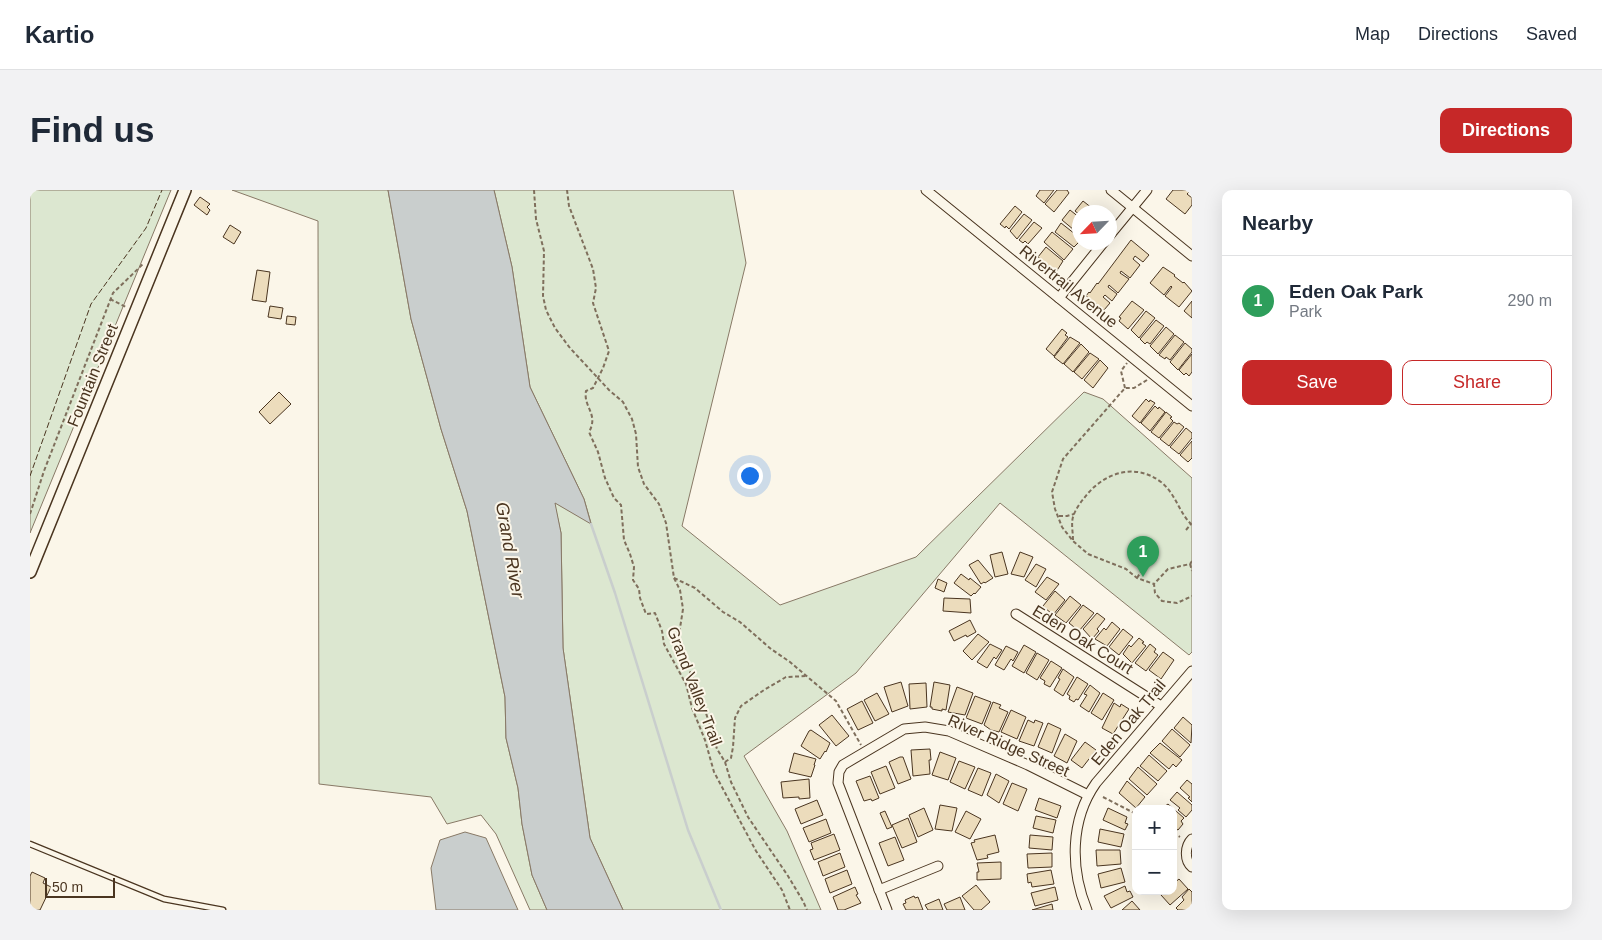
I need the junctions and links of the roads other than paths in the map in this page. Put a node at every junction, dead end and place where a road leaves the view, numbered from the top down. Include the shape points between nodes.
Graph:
1 (185, 190) edge
2 (926, 190) edge
3 (1111, 190) edge
4 (1146, 190) edge
5 (1132, 207) junction
6 (1117, 227) edge
7 (1098, 250) edge
8 (1192, 256) edge
9 (1059, 298) junction
10 (1192, 406) edge
11 (30, 572) edge
12 (1016, 614) dead end
13 (1192, 670) edge
14 (1161, 706) junction
15 (1088, 796) junction
16 (1192, 838) edge
17 (30, 844) edge
18 (938, 866) dead end
19 (1192, 868) edge
20 (879, 890) junction
21 (223, 910) edge
22 (887, 910) edge
23 (1087, 910) edge

1 - 11 main road, Fountain Street
2 - 9 street, Rivertrail Avenue
3 - 5 street
4 - 5 street
5 - 6 street
5 - 8 street
7 - 9 street
9 - 10 street, Rivertrail Avenue
12 - 14 street, Eden Oak Court
13 - 14 street, Eden Oak Trail
14 - 15 street, Eden Oak Trail
15 - 20 street, River Ridge Street via 1028,765 949,731 925,727 904,729 843,764 838,772 838,783
15 - 23 street, Eden Oak Trail via 1075,840 1077,880
16 - 19 street via 1188,844 1187,861
17 - 21 lane via 164,899
18 - 20 street
20 - 22 street, River Ridge Street

